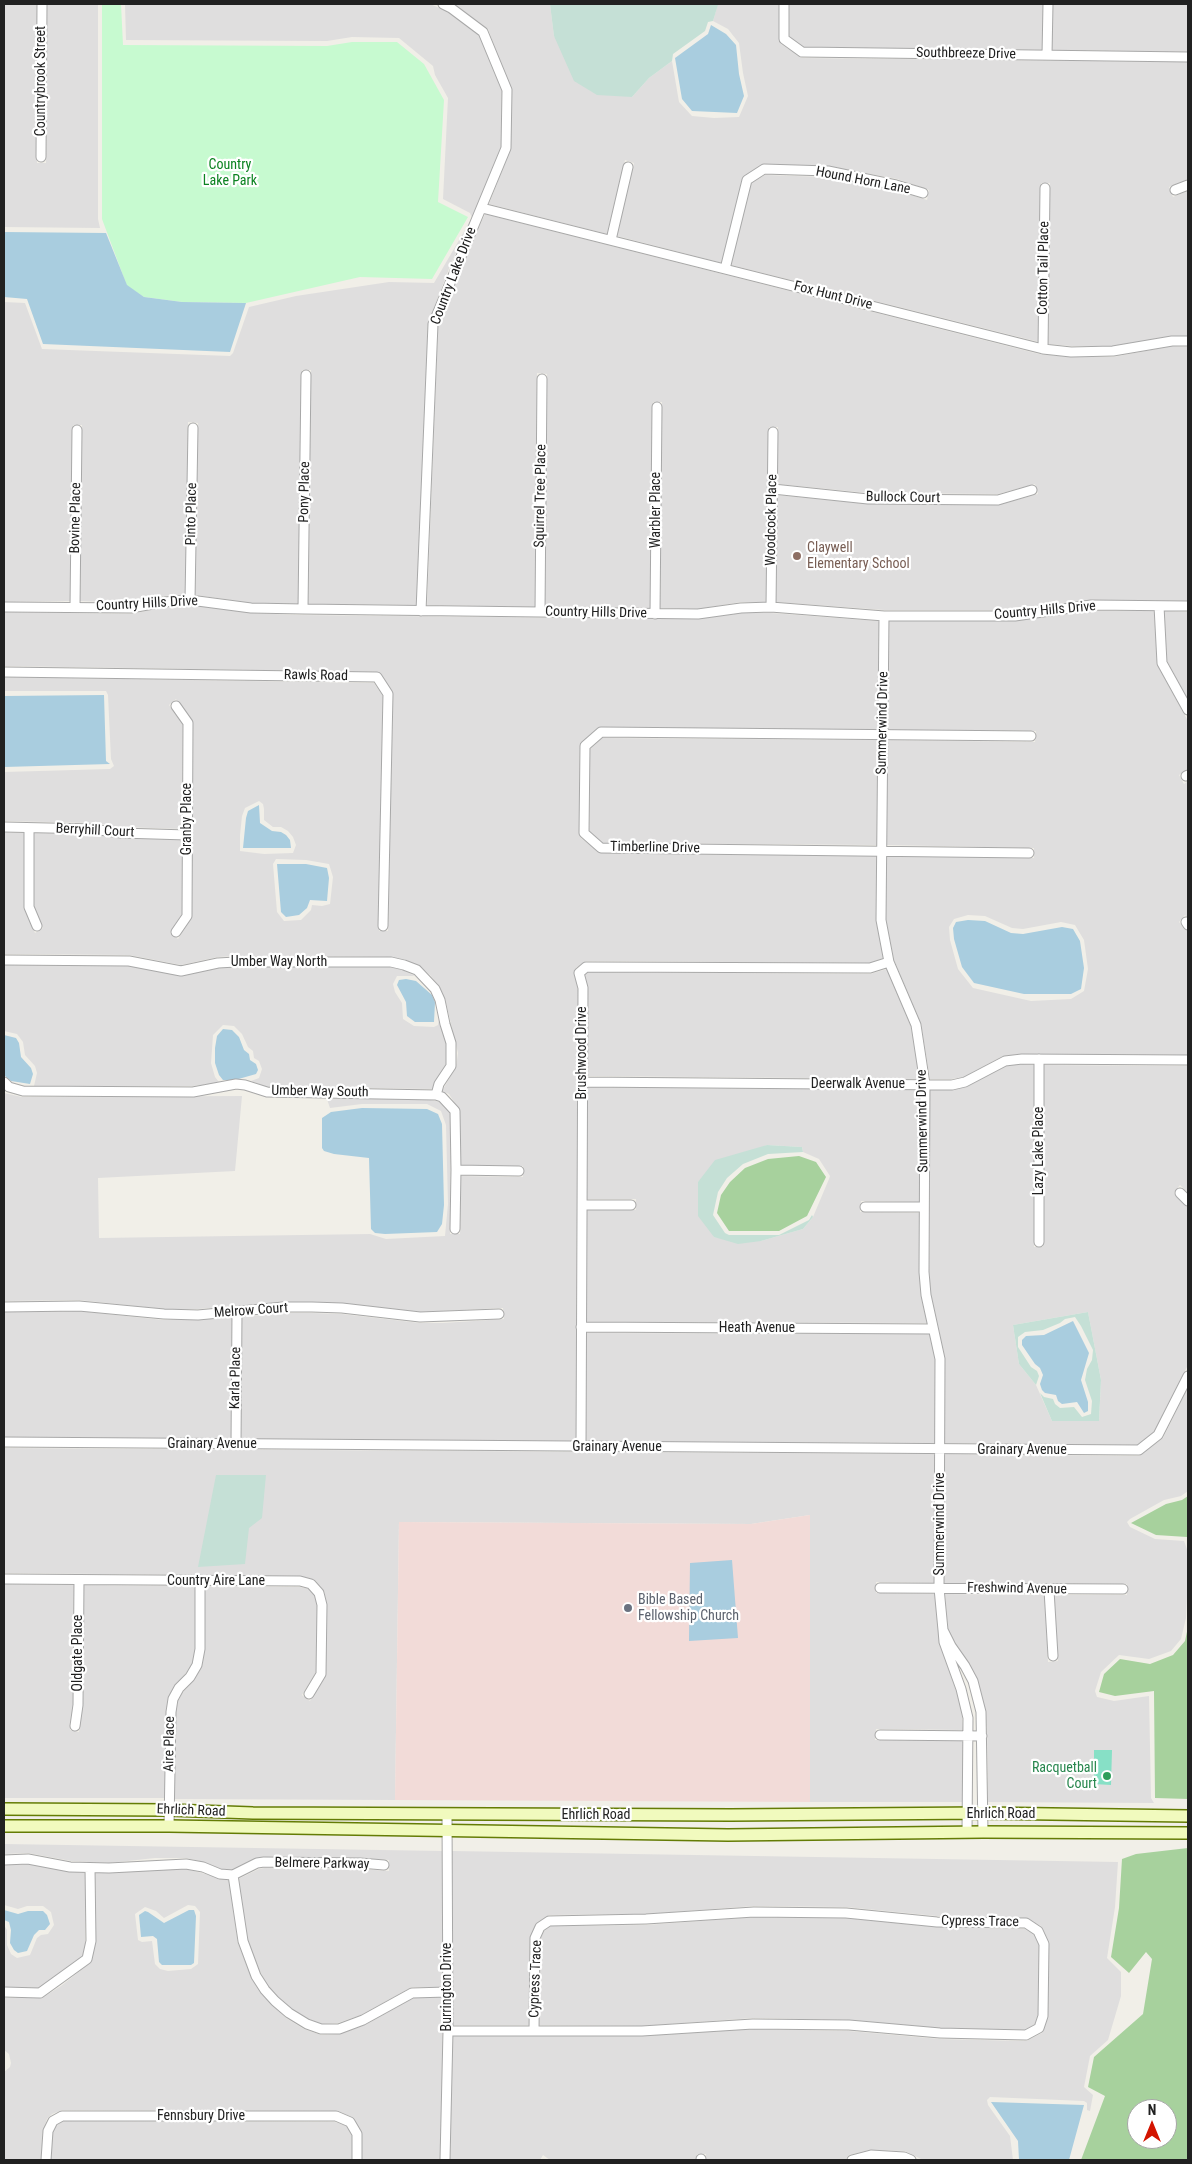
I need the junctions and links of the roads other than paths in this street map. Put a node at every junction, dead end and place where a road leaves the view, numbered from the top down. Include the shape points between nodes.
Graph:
1 (42, 4) edge
2 (442, 4) edge
3 (784, 4) edge
4 (1048, 4) edge
5 (1047, 56) junction
6 (1188, 57) edge
7 (41, 157) dead end
8 (628, 167) dead end
9 (1188, 185) edge
10 (1046, 188) dead end
11 (1175, 190) dead end
12 (924, 193) dead end
13 (482, 208) junction
14 (611, 240) junction
15 (725, 269) junction
16 (1188, 341) edge
17 (1043, 349) junction
18 (306, 375) dead end
19 (542, 379) dead end
20 (657, 407) dead end
21 (193, 428) dead end
22 (78, 430) dead end
23 (773, 432) dead end
24 (772, 489) junction
25 (1032, 490) dead end
26 (190, 600) junction
27 (1159, 606) junction
28 (1188, 606) edge
29 (4, 607) edge
30 (75, 607) junction
31 (771, 608) junction
32 (303, 609) junction
33 (422, 611) junction
34 (540, 612) junction
35 (655, 614) junction
36 (884, 616) junction
37 (4, 672) edge
38 (176, 706) dead end
39 (1188, 710) edge
40 (883, 735) junction
41 (1031, 736) dead end
42 (4, 827) edge
43 (29, 828) junction
44 (187, 835) junction
45 (882, 851) junction
46 (1029, 853) dead end
47 (37, 926) dead end
48 (384, 926) dead end
49 (176, 932) dead end
50 (4, 960) edge
51 (889, 962) junction
52 (1039, 1059) junction
53 (1188, 1060) edge
54 (4, 1082) edge
55 (582, 1082) junction
56 (925, 1084) junction
57 (436, 1095) junction
58 (456, 1170) junction
59 (519, 1171) dead end
60 (1180, 1193) dead end
61 (1188, 1201) edge
62 (582, 1204) junction
63 (631, 1205) dead end
64 (865, 1206) dead end
65 (924, 1207) junction
66 (455, 1229) dead end
67 (1039, 1242) dead end
68 (4, 1307) edge
69 (237, 1312) junction
70 (499, 1314) dead end
71 (581, 1327) junction
72 (933, 1329) junction
73 (1188, 1376) edge
74 (4, 1442) edge
75 (236, 1444) junction
76 (581, 1447) junction
77 (940, 1449) junction
78 (4, 1579) edge
79 (79, 1580) junction
80 (200, 1580) junction
81 (880, 1588) dead end
82 (940, 1588) junction
83 (1123, 1589) dead end
84 (1049, 1590) junction
85 (943, 1630) junction
86 (1052, 1656) dead end
87 (309, 1694) dead end
88 (75, 1726) dead end
89 (880, 1735) dead end
90 (968, 1736) junction
91 (982, 1736) junction
92 (4, 1809) edge
93 (169, 1810) junction
94 (967, 1813) junction
95 (983, 1813) junction
96 (447, 1814) junction
97 (1188, 1816) edge
98 (4, 1826) edge
99 (169, 1826) junction
100 (447, 1830) junction
101 (967, 1832) junction
102 (983, 1832) junction
103 (1188, 1833) edge
104 (4, 1860) edge
105 (384, 1866) dead end
106 (90, 1868) junction
107 (233, 1876) junction
108 (4, 1992) edge
109 (448, 1992) junction
110 (534, 2030) junction
111 (448, 2031) junction
112 (46, 2160) edge
113 (357, 2160) edge
114 (446, 2160) edge
115 (852, 2160) edge
116 (911, 2160) edge

1 - 7 street, Countrybrook Street
2 - 13 street, Country Lake Drive via 483,32 507,90 506,148
3 - 5 street, Southbreeze Drive via 784,39 802,52
4 - 5 street
5 - 6 street, Southbreeze Drive
8 - 14 street
9 - 11 street
10 - 17 street, Cotton Tail Place
12 - 15 street, Hound Horn Lane via 896,184 828,171 764,169 747,180
13 - 14 street, Fox Hunt Drive
13 - 33 street, Country Lake Drive via 433,324
14 - 15 street, Fox Hunt Drive
15 - 17 street, Fox Hunt Drive
16 - 17 street, Fox Hunt Drive via 1113,351
18 - 32 street, Pony Place
19 - 34 street, Squirrel Tree Place
20 - 35 street, Warbler Place
21 - 26 street, Pinto Place
22 - 30 street, Bovine Place
23 - 24 street, Woodcock Place
24 - 25 street, Bullock Court via 868,498 989,500
24 - 31 street, Woodcock Place
26 - 30 street, Country Hills Drive via 131,608
26 - 32 street, Country Hills Drive via 252,608
27 - 28 street, Country Hills Drive
27 - 36 street, Country Hills Drive via 1091,605 1015,616
27 - 39 street via 1162,663
29 - 30 street, Country Hills Drive
31 - 35 street, Country Hills Drive
31 - 36 street, Country Hills Drive
32 - 33 street, Country Hills Drive
33 - 34 street, Country Hills Drive
34 - 35 street, Country Hills Drive
36 - 40 street, Summerwind Drive
37 - 48 street, Rawls Road via 377,677 388,694
38 - 44 street, Granby Place via 188,724
40 - 41 street, Timberline Drive
40 - 45 street, Summerwind Drive
40 - 45 street, Timberline Drive via 601,732 585,746 584,834 601,848
42 - 43 street, Berryhill Court
43 - 44 street, Berryhill Court
43 - 47 street via 29,907
44 - 49 street, Granby Place via 187,916
45 - 46 street, Timberline Drive
45 - 51 street, Summerwind Drive via 881,920
50 - 57 street, Umber Way North via 129,961 181,971 236,962 391,962 404,965 416,970 435,989 452,1043 451,1066
51 - 55 street, Brushwood Drive via 870,968 586,967 579,973 583,988
51 - 56 street, Summerwind Drive via 916,1025
52 - 53 street, Deerwalk Avenue
52 - 56 street, Deerwalk Avenue via 1005,1060 965,1082 952,1085
52 - 67 street, Lazy Lake Place
54 - 57 street, Umber Way South via 23,1091 193,1092 236,1084 267,1092
55 - 56 street, Deerwalk Avenue
55 - 62 street, Brushwood Drive
56 - 65 street, Summerwind Drive
57 - 58 street via 455,1111
58 - 59 street
58 - 66 street
60 - 61 street
62 - 63 street
62 - 71 street, Brushwood Drive
64 - 65 street
65 - 72 street, Summerwind Drive via 924,1272
68 - 69 street, Melrow Court via 79,1306 164,1314
69 - 70 street, Melrow Court via 312,1307 420,1317
69 - 75 street, Karla Place
71 - 72 street, Heath Avenue
71 - 76 street, Brushwood Drive
72 - 77 street, Summerwind Drive via 940,1360
73 - 77 street, Grainary Avenue via 1158,1435 1139,1450
74 - 75 street, Grainary Avenue
75 - 76 street, Grainary Avenue
76 - 77 street, Grainary Avenue
77 - 82 street, Summerwind Drive
78 - 79 street, Country Aire Lane
79 - 80 street, Country Aire Lane
79 - 88 street, Oldgate Place
80 - 87 street, Country Aire Lane via 300,1581 311,1584 319,1593 322,1605 321,1674
80 - 93 street, Aire Place via 197,1665 179,1688 171,1712
81 - 82 street, Freshwind Avenue
82 - 84 street, Freshwind Avenue
82 - 85 street, Summerwind Drive
83 - 84 street, Freshwind Avenue
84 - 86 street
85 - 90 street, Summerwind Drive via 946,1648 966,1703
85 - 91 street, Summerwind Drive via 973,1681 981,1712
89 - 90 street
90 - 91 street
90 - 94 street, Summerwind Drive
91 - 95 street, Summerwind Drive
92 - 93 main road, Ehrlich Road
93 - 96 main road, Ehrlich Road
93 - 99 street, Aire Place
94 - 95 main road, Ehrlich Road
94 - 96 main road, Ehrlich Road
94 - 101 street, Summerwind Drive
95 - 97 main road, Ehrlich Road
95 - 102 street, Summerwind Drive
96 - 100 street, Burrington Drive
98 - 99 main road, Ehrlich Road
99 - 100 main road, Ehrlich Road
100 - 101 main road, Ehrlich Road via 728,1835
100 - 109 street, Burrington Drive
101 - 102 main road, Ehrlich Road
102 - 103 main road, Ehrlich Road
104 - 106 street via 28,1859
105 - 107 street, Belmere Parkway via 264,1862
106 - 107 street via 186,1864
106 - 108 street via 91,1941 87,1959 40,1993
107 - 109 street via 243,1941 256,1976 275,2001 307,2024 321,2029 339,2029 363,2020 412,1993
109 - 111 street, Burrington Drive
110 - 110 street, Cypress Trace via 642,2031 753,2024 849,2025 940,2034 1026,2035 1039,2028 1043,2016 1044,1944 1038,1931 1026,1923 937,1922 846,1913 754,1912 549,1921 540,1927 535,1938
110 - 111 street, Cypress Trace
111 - 114 street, Burrington Drive
112 - 113 street, Fennsbury Drive via 48,2131 53,2121 62,2116 336,2116 350,2122 357,2134
115 - 116 street via 871,2155

